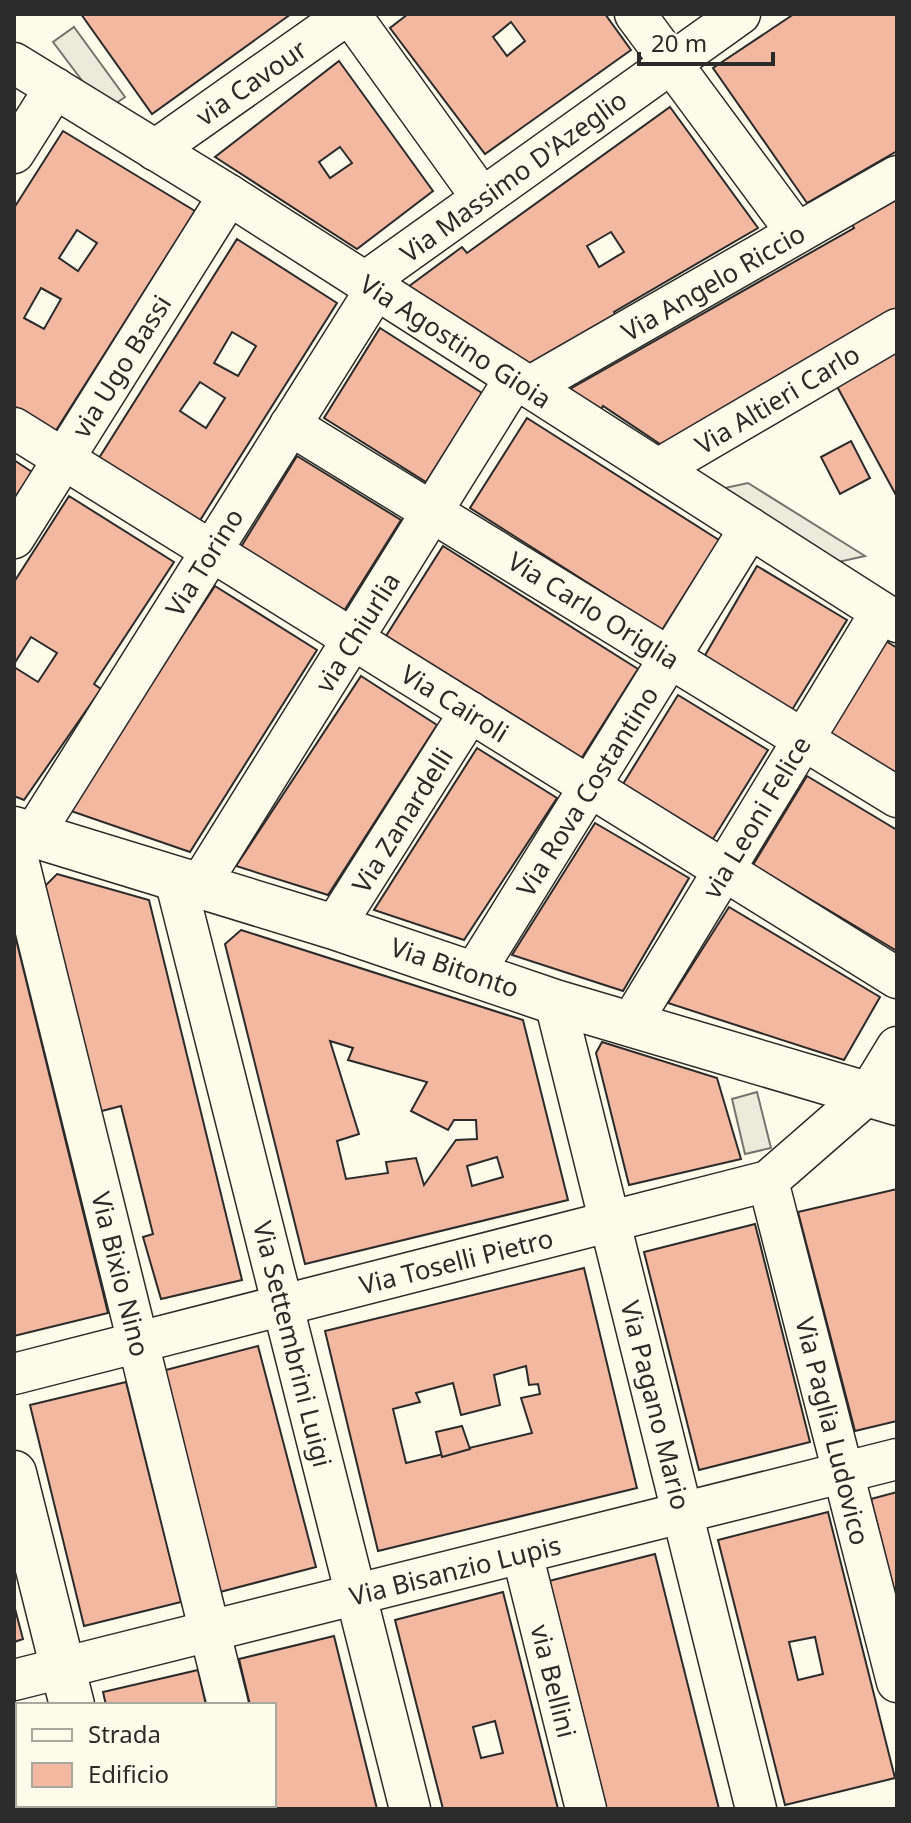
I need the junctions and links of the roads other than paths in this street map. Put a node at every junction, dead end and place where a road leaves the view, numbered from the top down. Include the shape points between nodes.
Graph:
1 (349, 14) edge
2 (635, 14) edge
3 (740, 14) edge
4 (14, 63) edge
5 (671, 64) junction
6 (55, 88) junction
7 (155, 150) junction
8 (14, 153) edge
9 (897, 176) edge
10 (229, 195) junction
11 (482, 198) junction
12 (797, 233) junction
13 (370, 286) junction
14 (897, 329) edge
15 (522, 382) junction
16 (290, 425) junction
17 (14, 428) edge
18 (63, 459) junction
19 (658, 469) junction
20 (433, 510) junction
21 (750, 528) junction
22 (14, 538) edge
23 (211, 551) junction
24 (889, 617) edge
25 (353, 639) junction
26 (671, 657) junction
27 (470, 712) junction
28 (804, 738) junction
29 (590, 787) junction
30 (897, 797) edge
31 (20, 836) edge
32 (723, 870) junction
33 (187, 883) junction
34 (334, 927) junction
35 (474, 973) junction
36 (897, 978) edge
37 (555, 1002) junction
38 (631, 1023) junction
39 (897, 1047) edge
40 (883, 1098) edge
41 (768, 1181) junction
42 (610, 1222) junction
43 (283, 1305) junction
44 (138, 1342) junction
45 (14, 1374) edge
46 (897, 1459) edge
47 (14, 1473) edge
48 (843, 1473) junction
49 (683, 1513) junction
50 (522, 1553) junction
51 (356, 1595) junction
52 (210, 1633) junction
53 (14, 1680) edge
54 (897, 1682) edge
55 (67, 1686) edge
56 (228, 1703) edge
57 (410, 1809) edge
58 (586, 1809) edge
59 (756, 1809) edge

1 - 7 street, via Cavour
1 - 11 street
2 - 5 street
3 - 5 street, Via Massimo D'Azeglio
4 - 6 street, Via Agostino Gioia
5 - 11 street, Via Massimo D'Azeglio
5 - 12 street
6 - 7 street, Via Agostino Gioia
6 - 8 street
7 - 10 street, Via Agostino Gioia
9 - 12 street, Via Angelo Riccio
10 - 13 street, Via Agostino Gioia
10 - 18 street, via Ugo Bassi
11 - 13 street, Via Massimo D'Azeglio
12 - 15 street, Via Angelo Riccio
13 - 15 street, Via Agostino Gioia
13 - 16 street, Via Torino
14 - 19 street, Via Altieri Carlo
15 - 19 street, Via Agostino Gioia
15 - 20 street, via Chiurlia
16 - 20 street, Via Carlo Origlia
16 - 23 street, Via Torino
17 - 18 street, Via Cairoli
18 - 22 street, via Ugo Bassi
18 - 23 street, Via Cairoli
19 - 21 street, Via Agostino Gioia
20 - 25 street, via Chiurlia
20 - 26 street, Via Carlo Origlia
21 - 24 street, Via Agostino Gioia
21 - 26 street, Via Rova Costantino
23 - 25 street, Via Cairoli
23 - 31 street, Via Torino
24 - 28 street, via Leoni Felice
25 - 27 street, Via Cairoli
25 - 33 street, via Chiurlia
26 - 28 street, Via Carlo Origlia
26 - 29 street, Via Rova Costantino
27 - 29 street, Via Cairoli
27 - 34 street, Via Zanardelli
28 - 30 street, Via Carlo Origlia
28 - 32 street, via Leoni Felice
29 - 32 street, Via Cairoli
29 - 35 street, Via Rova Costantino
31 - 33 main road, Via Bitonto
31 - 44 street, Via Bixio Nino
32 - 36 street, Via Cairoli
32 - 38 street, via Leoni Felice
33 - 34 main road, Via Bitonto
33 - 43 street, Via Settembrini Luigi
34 - 35 main road, Via Bitonto
35 - 37 main road, Via Bitonto
37 - 38 main road, Via Bitonto
37 - 42 street, Via Pagano Mario
38 - 40 main road, Via Bitonto
39 - 40 street, Via Toselli Pietro
40 - 41 street, Via Toselli Pietro
41 - 42 street, Via Toselli Pietro
41 - 48 street, Via Paglia Ludovico
42 - 43 street, Via Toselli Pietro
42 - 49 street, Via Pagano Mario
43 - 44 street, Via Toselli Pietro
43 - 51 street, Via Settembrini Luigi
44 - 45 street, Via Toselli Pietro
44 - 52 street, Via Bixio Nino
46 - 48 street, Via Bisanzio Lupis
47 - 55 main road
48 - 49 street, Via Bisanzio Lupis
48 - 54 street, Via Paglia Ludovico
49 - 50 street, Via Bisanzio Lupis
49 - 59 street, Via Pagano Mario
50 - 51 street, Via Bisanzio Lupis
50 - 58 street, via Bellini
51 - 52 street, Via Bisanzio Lupis
51 - 57 street, Via Settembrini Luigi
52 - 55 street, Via Bisanzio Lupis
52 - 56 street, Via Bixio Nino
53 - 55 street, Via Bisanzio Lupis

